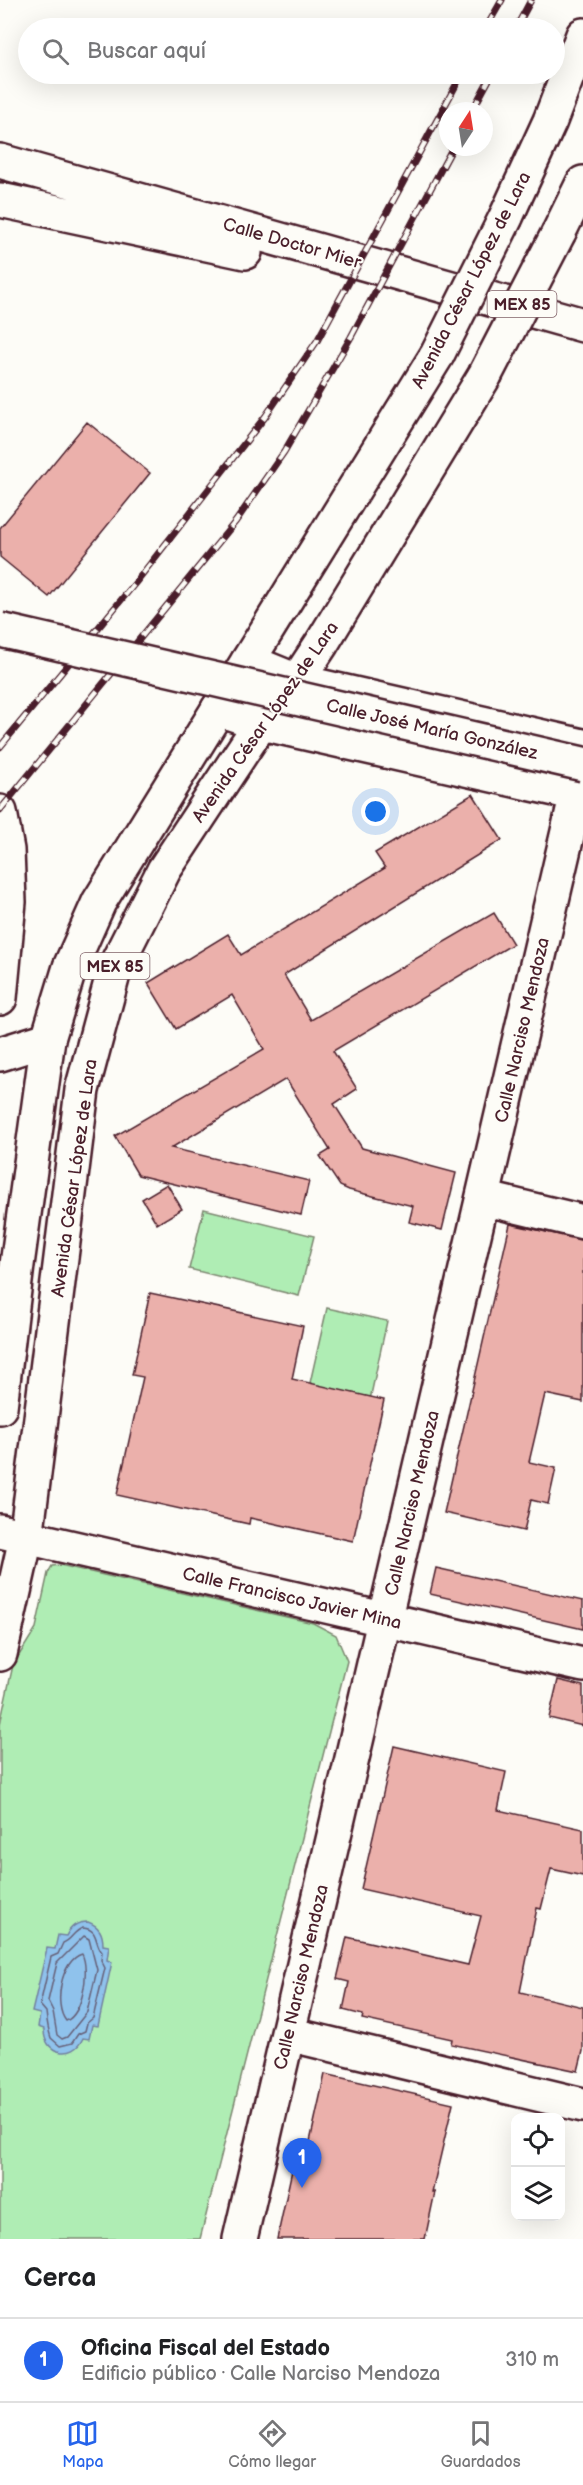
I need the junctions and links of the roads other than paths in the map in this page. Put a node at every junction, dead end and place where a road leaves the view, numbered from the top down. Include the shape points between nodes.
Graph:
1 (583, 35) edge
2 (565, 82) edge
3 (564, 84) edge
4 (0, 161) edge
5 (583, 183) edge
6 (0, 200) edge
7 (583, 325) edge
8 (583, 340) edge
9 (0, 630) edge
10 (248, 661) junction
11 (297, 681) junction
12 (218, 709) junction
13 (261, 723) junction
14 (583, 746) edge
15 (581, 775) edge
16 (0, 812) edge
17 (0, 998) edge
18 (48, 1040) junction
19 (92, 1048) junction
20 (0, 1054) edge
21 (483, 1198) junction
22 (583, 1222) edge
23 (0, 1407) edge
24 (13, 1535) edge
25 (385, 1619) junction
26 (0, 1654) edge
27 (583, 1665) edge
28 (288, 2034) junction
29 (583, 2105) edge
30 (240, 2239) edge

1 - 2 main road, Avenida César López de Lara / MEX 85, bridge
3 - 10 main road, Avenida César López de Lara / MEX 85, bridge via 506,217 437,355
4 - 7 main road, Calle Doctor Mier
5 - 11 main road, Avenida César López de Lara / MEX 85, bridge via 485,375
6 - 8 main road, Calle Doctor Mier via 228,247
9 - 15 main road, Calle José María González, bridge
10 - 11 main road
10 - 12 main road, Avenida César López de Lara / MEX 85
11 - 13 main road, Avenida César López de Lara / MEX 85
11 - 14 main road
12 - 13 main road
12 - 18 main road, Avenida César López de Lara / MEX 85 via 99,902 70,967
13 - 15 main road
13 - 19 main road, Avenida César López de Lara / MEX 85 via 164,870 129,936 114,967
15 - 21 main road, Calle Narciso Mendoza
16 - 17 main road via 7,850 9,902
18 - 19 main road
18 - 20 main road
18 - 23 main road, Avenida César López de Lara / MEX 85
19 - 24 main road, Avenida César López de Lara / MEX 85 via 82,1090
21 - 22 main road
21 - 25 main road, Calle Narciso Mendoza
24 - 25 main road, Calle Francisco Javier Mina
24 - 26 main road, Avenida César López de Lara / MEX 85
25 - 27 main road, Calle Francisco Javier Mina
25 - 28 main road, Calle Narciso Mendoza
28 - 29 main road
28 - 30 main road, Calle Narciso Mendoza

